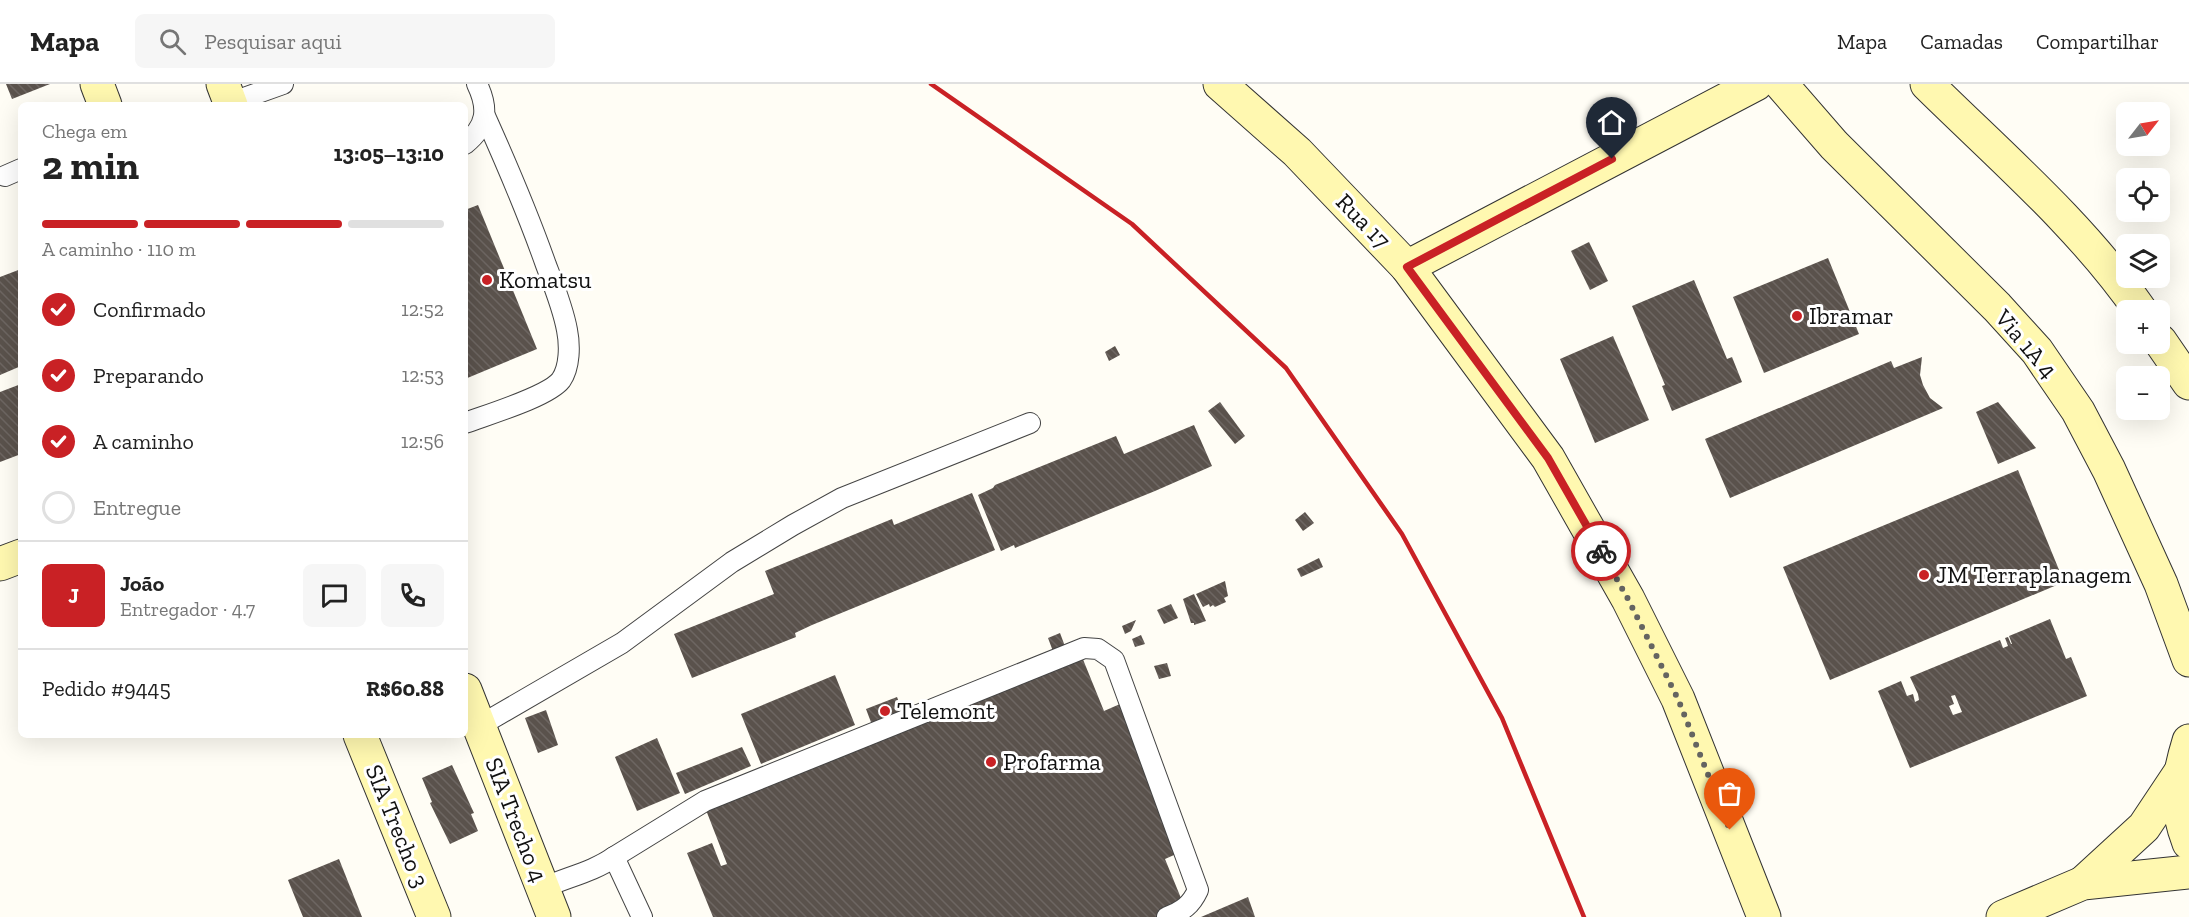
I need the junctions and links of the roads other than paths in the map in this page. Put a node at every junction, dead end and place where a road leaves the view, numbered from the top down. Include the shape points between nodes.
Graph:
1 (97, 84) edge
2 (283, 84) edge
3 (477, 84) edge
4 (1220, 84) edge
5 (1756, 84) edge
6 (1781, 84) edge
7 (1927, 84) edge
8 (228, 97) edge
9 (104, 102) edge
10 (485, 116) junction
11 (468, 142) edge
12 (1407, 267) junction
13 (2132, 300) edge
14 (2169, 354) edge
15 (2189, 383) edge
16 (468, 422) edge
17 (1030, 423) dead end
18 (18, 557) edge
19 (0, 564) edge
20 (2189, 660) edge
21 (468, 698) edge
22 (479, 726) junction
23 (361, 738) edge
24 (2189, 741) edge
25 (2180, 773) junction
26 (2189, 843) edge
27 (614, 858) junction
28 (2189, 872) edge
29 (2083, 883) junction
30 (548, 902) edge
31 (434, 917) edge
32 (642, 917) edge
33 (1167, 917) edge
34 (1764, 917) edge
35 (2003, 917) edge

1 - 9 street
2 - 8 lane
3 - 10 lane via 485,103
4 - 12 street, Rua 17 via 1297,152
5 - 12 street
6 - 20 street, Via 1A 4 via 1834,145 2037,351 2078,411 2109,470 2161,584
7 - 13 street via 2049,204 2118,279
10 - 11 lane
10 - 16 lane via 530,219 560,302 568,332 568,354 561,380 548,389
12 - 34 street, Rua 17 via 1548,458 1628,599 1678,699
14 - 15 street
17 - 22 lane via 842,498 732,562 622,643
18 - 19 street
21 - 22 street, SIA Trecho 4
22 - 30 street, SIA Trecho 4
23 - 31 street, SIA Trecho 3
24 - 25 street
25 - 26 street via 2179,808
25 - 29 street via 2144,827
27 - 30 lane via 599,868 569,876
27 - 32 lane
27 - 33 lane via 705,801 1084,648 1098,649 1114,660 1198,890 1191,903
28 - 29 street
29 - 35 street

